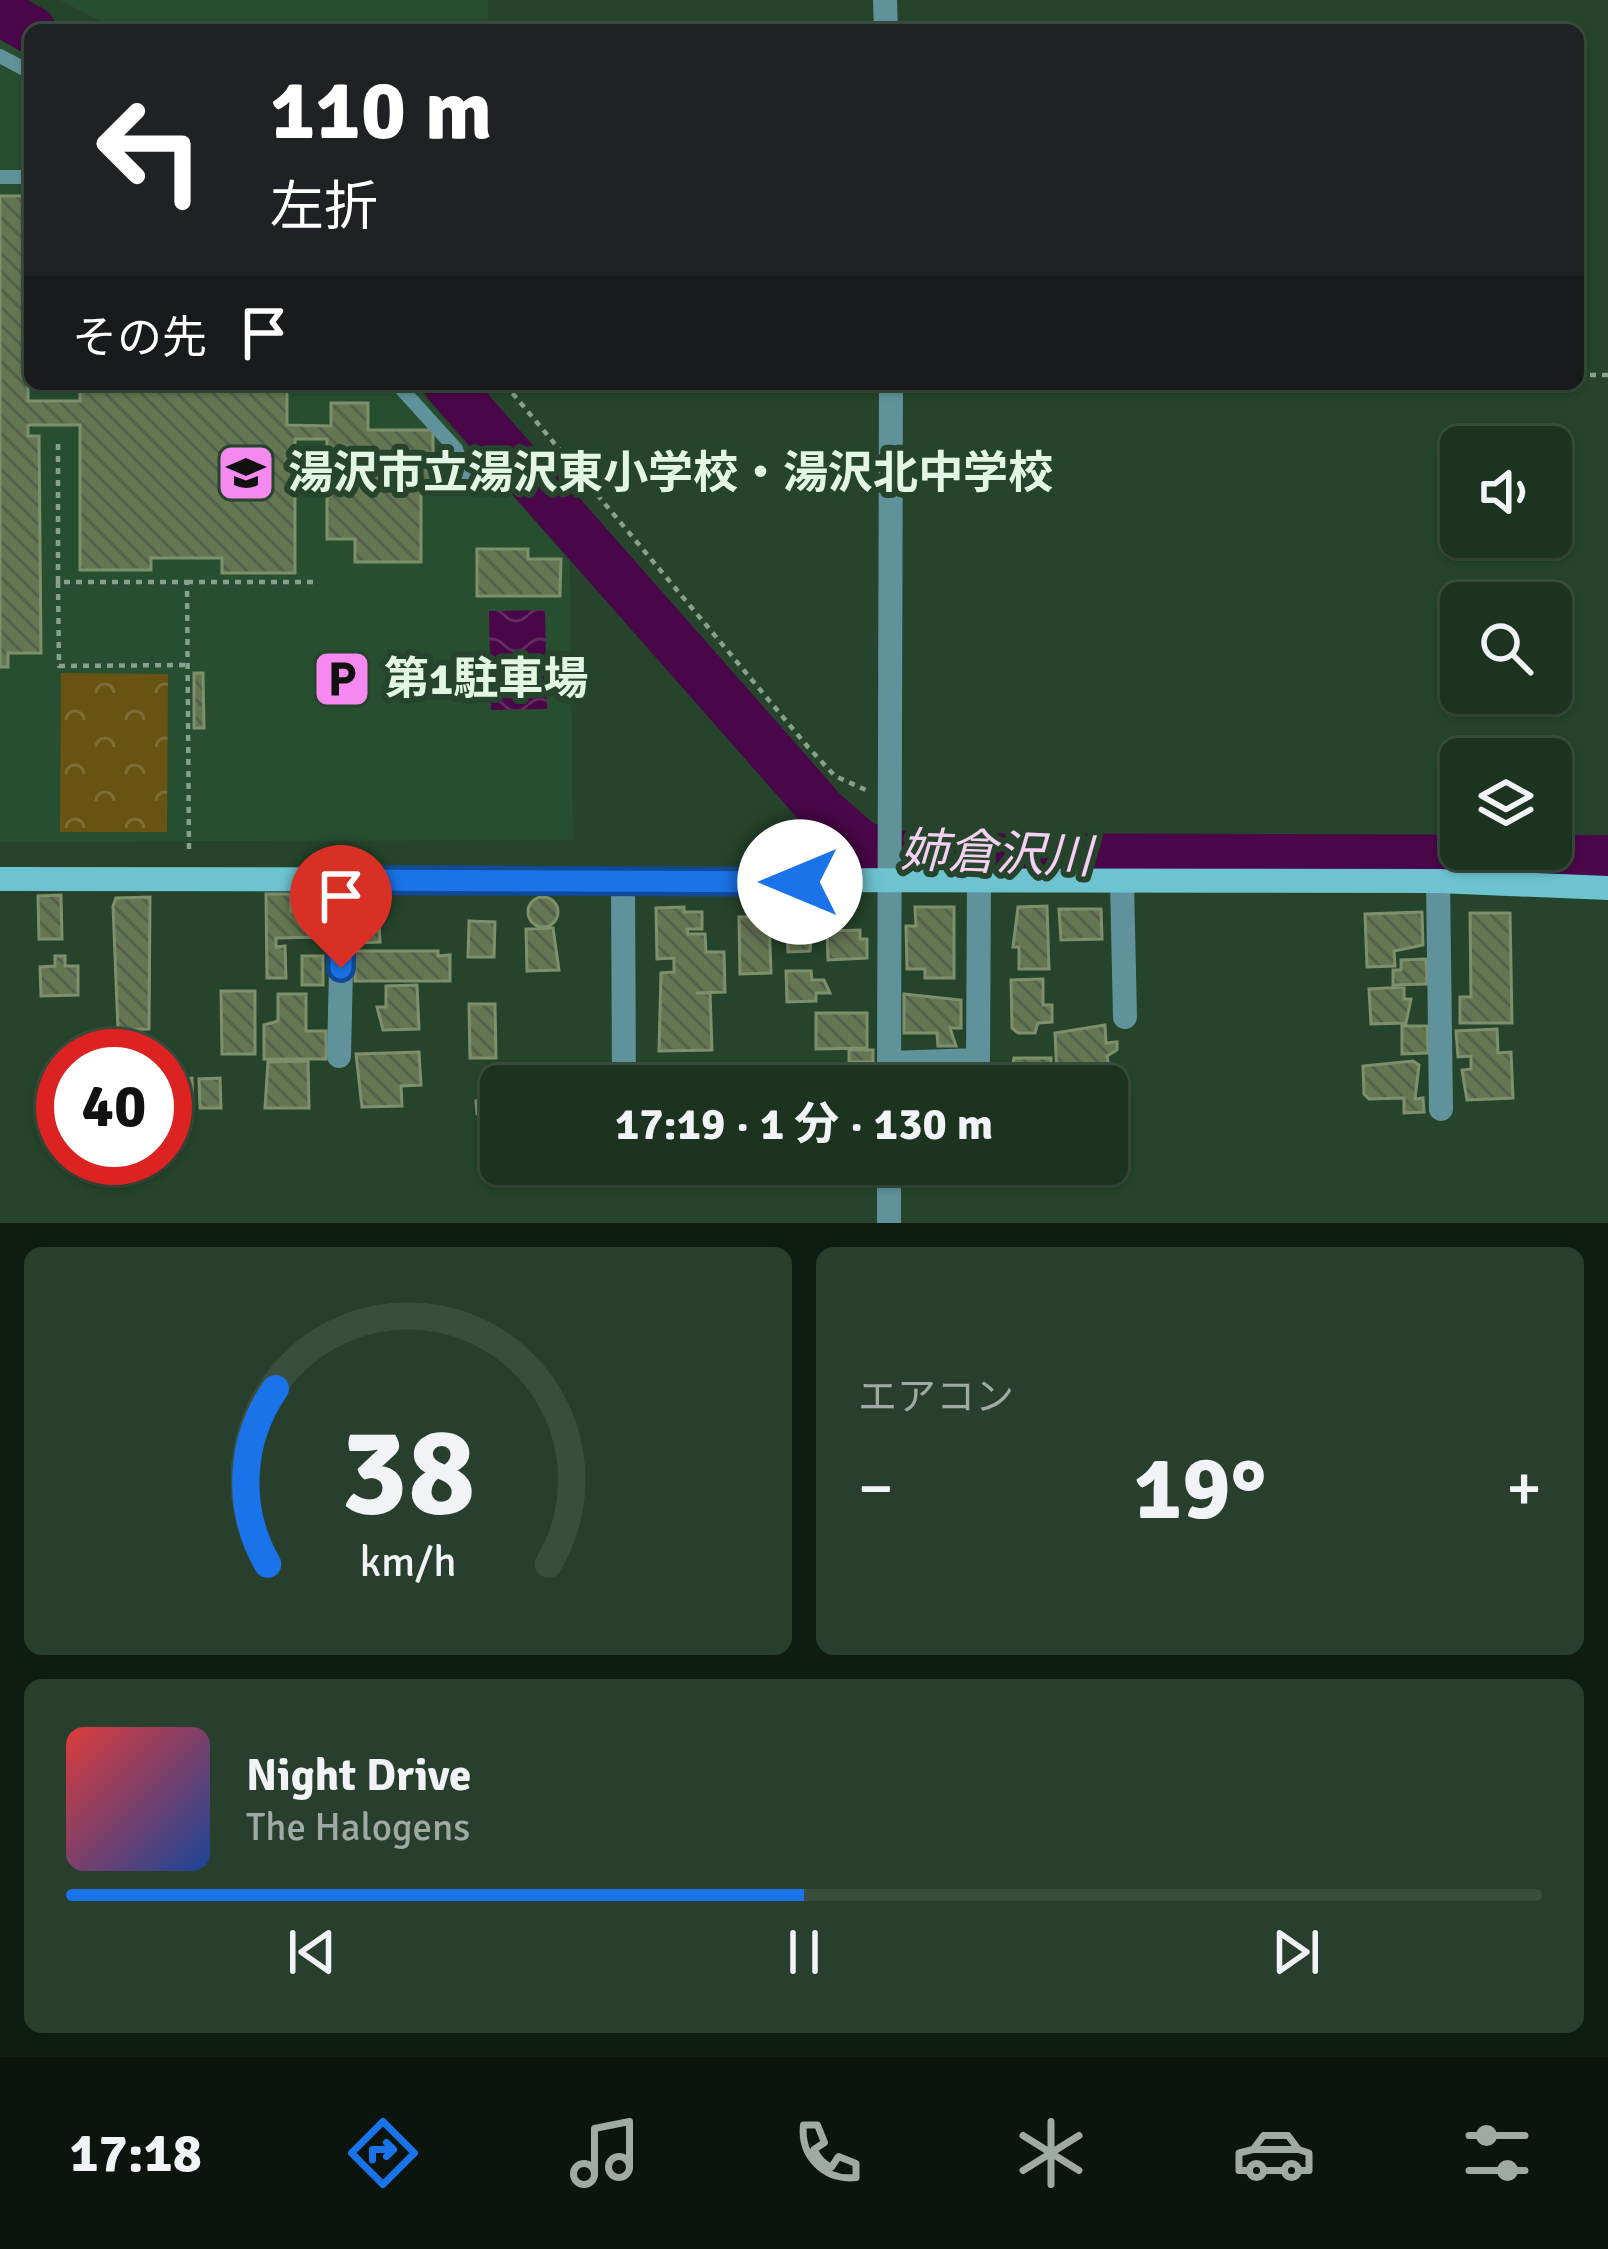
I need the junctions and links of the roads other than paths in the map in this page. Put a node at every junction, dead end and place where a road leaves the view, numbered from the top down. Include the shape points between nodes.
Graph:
1 (402, 390) edge
2 (891, 390) edge
3 (465, 474) dead end
4 (0, 879) edge
5 (343, 880) junction
6 (623, 881) junction
7 (1438, 881) junction
8 (889, 882) junction
9 (979, 882) junction
10 (1122, 882) junction
11 (1608, 888) edge
12 (1125, 1018) dead end
13 (339, 1056) dead end
14 (624, 1065) edge
15 (889, 1065) edge
16 (946, 1065) edge
17 (1441, 1109) dead end
18 (889, 1185) edge
19 (889, 1223) edge

1 - 3 lane via 456,449
2 - 8 street
4 - 5 street
5 - 6 street
5 - 13 street
6 - 8 street
6 - 14 street
7 - 10 street
7 - 11 street
7 - 17 street
8 - 9 street
8 - 15 street
9 - 10 street
9 - 16 street via 978,1060
10 - 12 street
18 - 19 street

